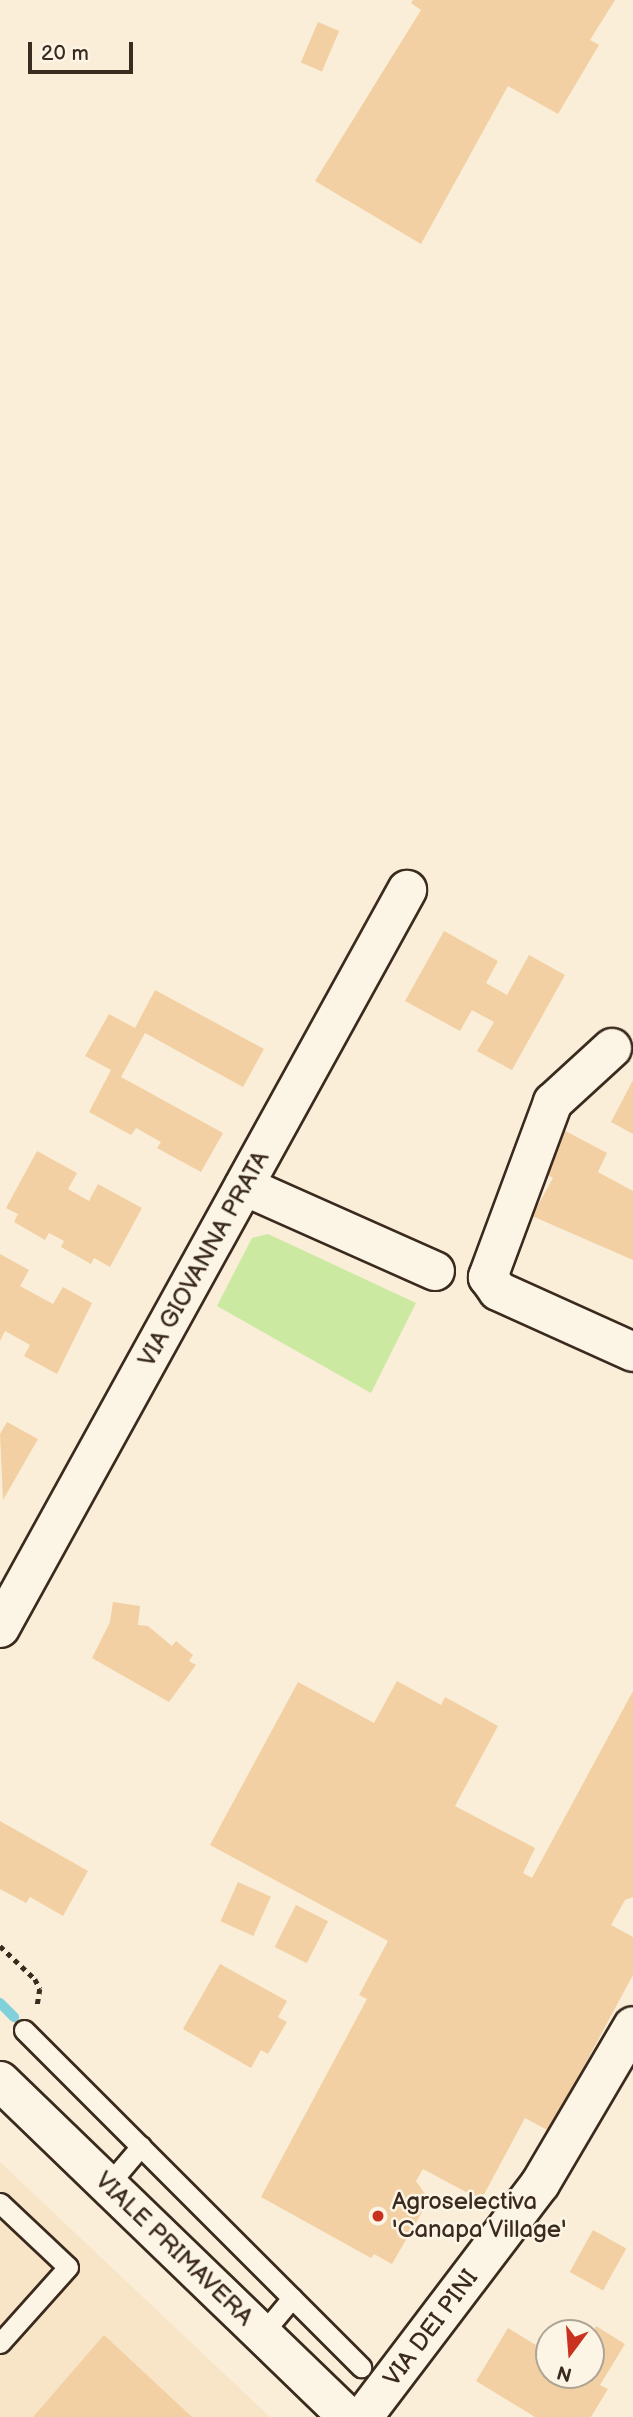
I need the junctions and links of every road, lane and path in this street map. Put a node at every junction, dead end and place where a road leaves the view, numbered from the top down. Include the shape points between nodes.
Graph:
1 (408, 890) dead end
2 (612, 1048) dead end
3 (244, 1186) junction
4 (435, 1271) dead end
5 (633, 1352) edge
6 (0, 1628) edge
7 (0, 1946) edge
8 (633, 2026) edge
9 (24, 2030) joint
10 (2, 2088) edge
11 (141, 2146) junction
12 (108, 2185) junction
13 (0, 2203) edge
14 (292, 2298) junction
15 (262, 2334) junction
16 (0, 2343) edge
17 (361, 2367) dead end
18 (348, 2417) edge
19 (363, 2417) edge

1 - 3 street, VIA GIOVANNA PRATA
2 - 5 street via 553,1102 488,1277 498,1291
3 - 4 street
3 - 6 street, VIA GIOVANNA PRATA
7 - 9 path via 40,1989 41,2002
8 - 19 street, VIA DEI PINI via 540,2184
9 - 11 lane
10 - 12 street, VIALE PRIMAVERA
11 - 12 lane
11 - 14 lane
12 - 15 street, VIALE PRIMAVERA
13 - 16 lane via 68,2267
14 - 15 lane
14 - 17 lane
15 - 18 street, VIALE PRIMAVERA

